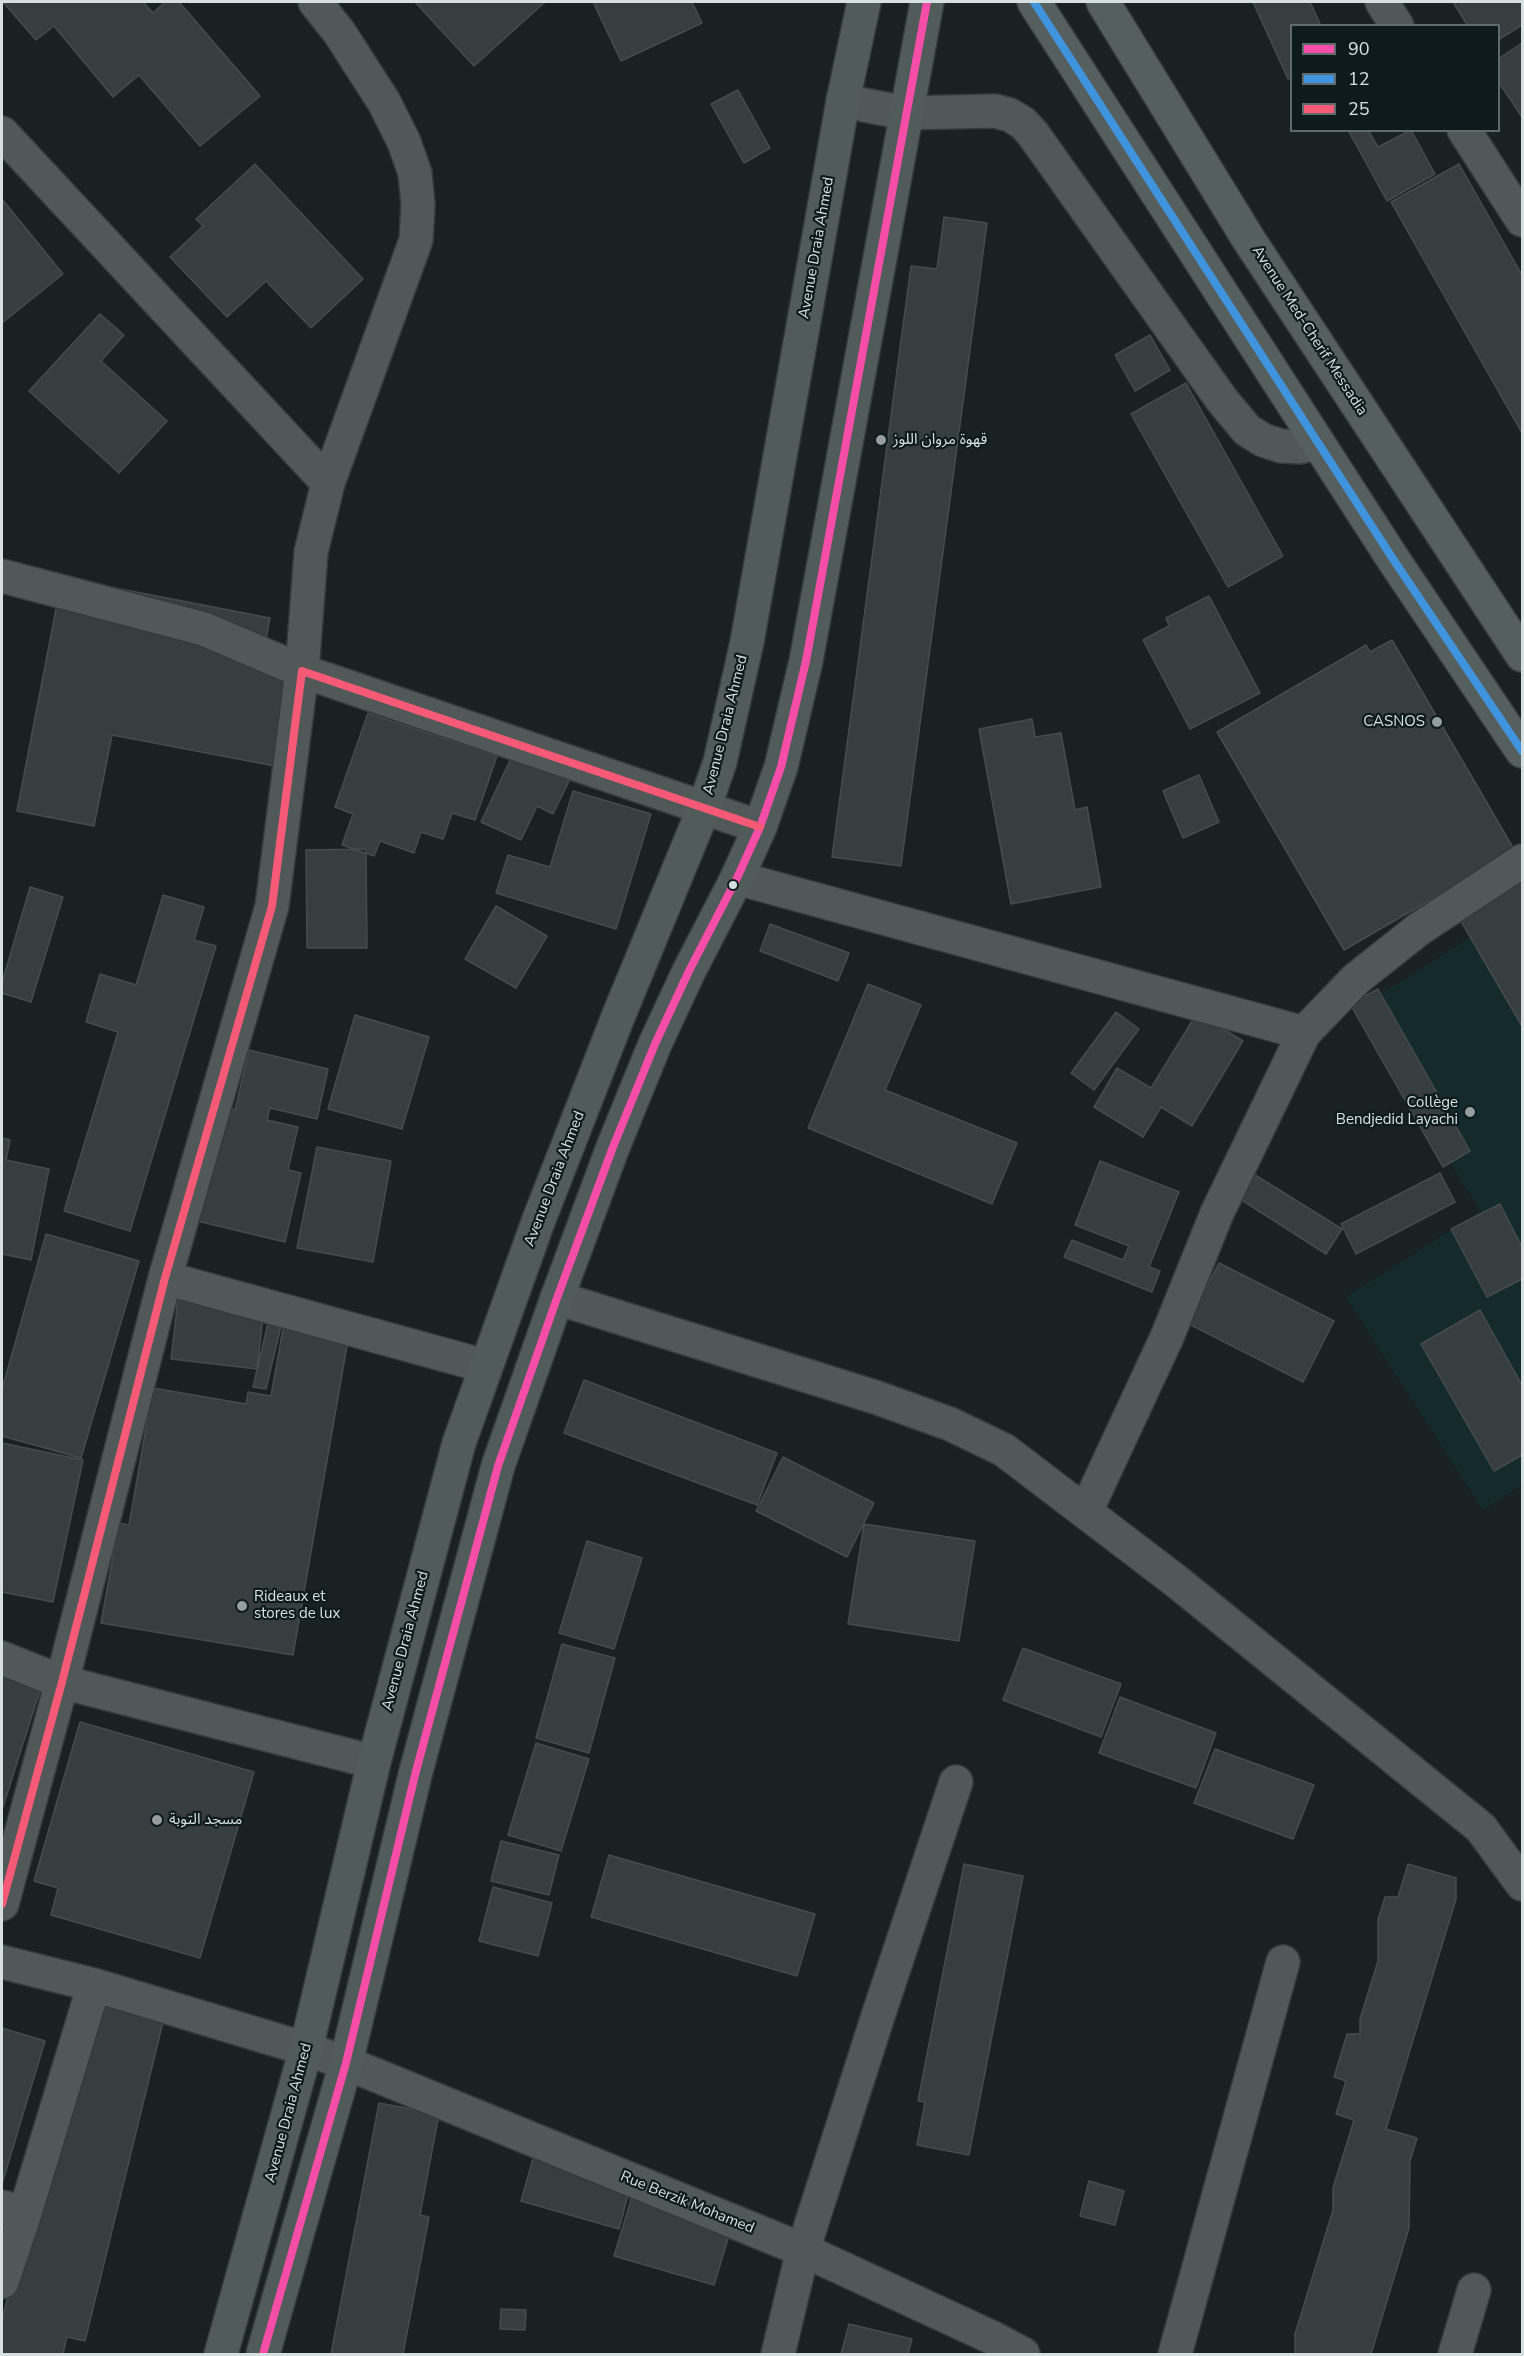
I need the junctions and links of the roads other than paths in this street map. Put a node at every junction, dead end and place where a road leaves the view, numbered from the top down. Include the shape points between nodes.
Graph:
1 (315, 2) edge
2 (864, 2) edge
3 (927, 2) edge
4 (1034, 2) edge
5 (1103, 2) edge
6 (1382, 2) edge
7 (1396, 24) edge
8 (843, 101) junction
9 (906, 113) junction
10 (1465, 132) edge
11 (2, 133) edge
12 (1522, 220) edge
13 (1318, 443) junction
14 (328, 483) junction
15 (2, 576) edge
16 (1522, 654) edge
17 (302, 671) junction
18 (1522, 751) edge
19 (704, 808) junction
20 (760, 827) junction
21 (1522, 861) edge
22 (737, 878) junction
23 (1304, 1033) junction
24 (165, 1278) junction
25 (557, 1298) junction
26 (485, 1366) junction
27 (1086, 1511) junction
28 (2, 1658) edge
29 (62, 1682) junction
30 (375, 1762) junction
31 (956, 1782) dead end
32 (1522, 1884) edge
33 (2, 1904) edge
34 (2, 1962) edge
35 (1283, 1962) dead end
36 (94, 1985) junction
37 (306, 2049) junction
38 (346, 2063) junction
39 (13, 2210) edge
40 (803, 2250) junction
41 (2, 2282) edge
42 (1474, 2290) dead end
43 (991, 2346) edge
44 (221, 2355) edge
45 (263, 2355) edge
46 (778, 2355) edge
47 (1023, 2355) edge
48 (1175, 2355) edge
49 (1455, 2355) edge

1 - 14 street via 384,102 415,173 418,205 416,240
2 - 8 street, Avenue Draia Ahmed
3 - 9 street
4 - 13 highway
5 - 16 highway, Avenue Med-Cherif Messadia via 1249,240
6 - 7 street
8 - 9 street
8 - 19 street, Avenue Draia Ahmed via 747,642 720,762
9 - 13 street via 995,111 1023,123 1247,430 1281,446
9 - 20 street via 806,661 781,766
10 - 12 street
11 - 14 street
13 - 18 highway
14 - 17 street via 311,552
15 - 17 street via 204,629
17 - 19 street
17 - 24 street via 273,906
19 - 20 street
19 - 26 street, Avenue Draia Ahmed via 563,1157
20 - 22 street
21 - 23 street via 1419,929 1356,979
22 - 23 street
22 - 25 street via 655,1044
23 - 27 street via 1217,1213 1167,1337
24 - 26 street
24 - 29 street
25 - 27 street via 950,1424 1004,1450
25 - 38 street via 498,1466 415,1776
26 - 30 street, Avenue Draia Ahmed via 459,1443
27 - 32 street via 1481,1828
28 - 29 street
29 - 30 street
29 - 33 street
30 - 37 street, Avenue Draia Ahmed
31 - 40 street
34 - 36 street, Rue Berzik Mohamed
35 - 48 street
36 - 37 street, Rue Berzik Mohamed
36 - 39 street
37 - 38 street, Rue Berzik Mohamed
37 - 44 street, Avenue Draia Ahmed
38 - 40 street, Rue Berzik Mohamed
38 - 45 street
39 - 41 street
40 - 43 street, Rue Berzik Mohamed
40 - 46 street
42 - 49 street
43 - 47 street, Rue Berzik Mohamed

